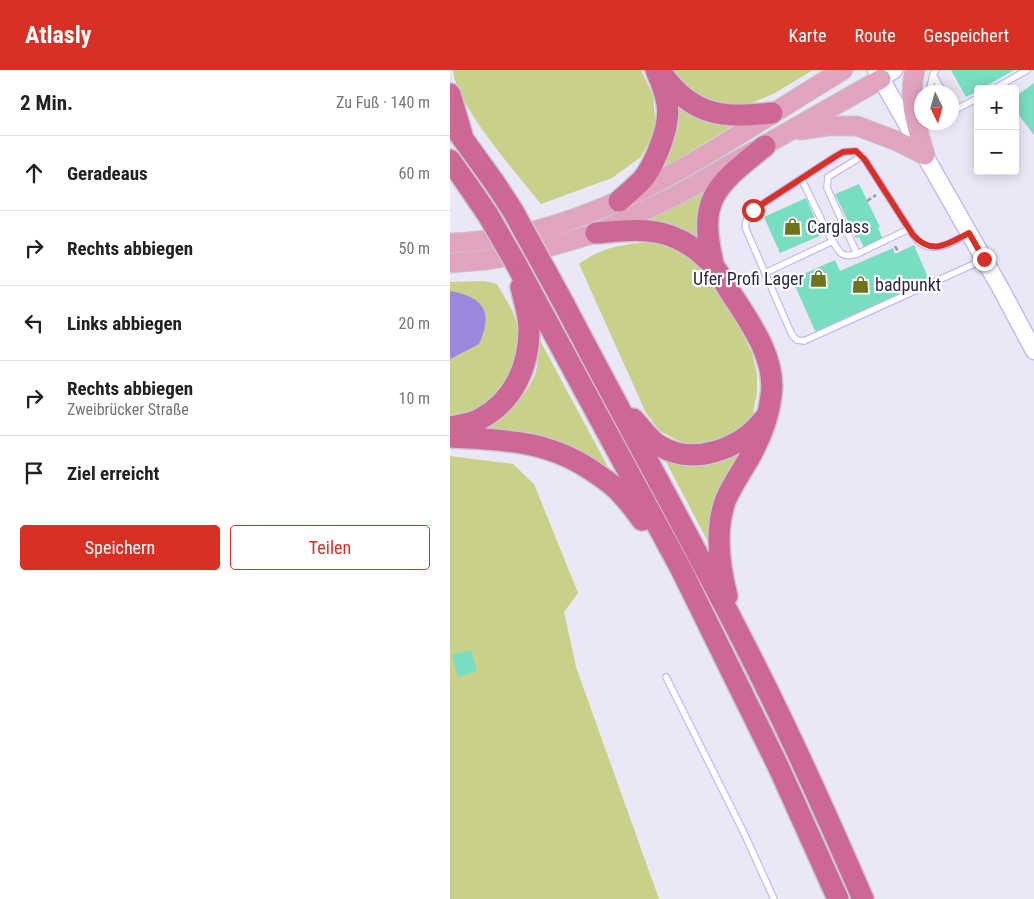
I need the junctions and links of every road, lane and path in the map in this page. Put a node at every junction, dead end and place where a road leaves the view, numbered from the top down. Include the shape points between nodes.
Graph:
1 (658, 70) edge
2 (843, 70) edge
3 (1027, 70) edge
4 (928, 72) edge
5 (883, 73) edge
6 (929, 85) edge
7 (937, 85) edge
8 (1001, 85) edge
9 (450, 94) edge
10 (974, 100) edge
11 (959, 107) edge
12 (772, 113) junction
13 (450, 121) edge
14 (791, 131) junction
15 (464, 140) junction
16 (765, 146) junction
17 (925, 155) junction
18 (862, 156) junction
19 (450, 160) edge
20 (801, 178) junction
21 (619, 201) junction
22 (909, 229) junction
23 (596, 233) junction
24 (969, 233) junction
25 (833, 241) junction
26 (450, 243) edge
27 (856, 254) junction
28 (984, 259) junction
29 (450, 263) edge
30 (714, 267) junction
31 (765, 273) junction
32 (533, 310) junction
33 (1034, 351) edge
34 (612, 396) junction
35 (766, 416) junction
36 (450, 427) edge
37 (450, 437) edge
38 (681, 569) junction
39 (734, 623) junction
40 (666, 677) dead end
41 (774, 899) edge
42 (838, 899) edge
43 (863, 899) edge

1 - 12 highway via 693,105 726,116
1 - 21 highway via 668,104 668,128 643,178
2 - 12 main road
3 - 8 lane
4 - 6 lane
4 - 7 lane
4 - 17 main road via 912,84 914,114
5 - 14 main road
5 - 17 street
9 - 15 highway
10 - 11 lane
12 - 21 main road via 682,168
13 - 15 highway
14 - 16 main road
14 - 17 main road via 857,126
15 - 34 highway, bridge via 517,218
16 - 23 main road via 678,195
16 - 30 highway via 718,188 710,204 707,233
17 - 24 street
18 - 20 lane via 856,151 843,152
18 - 22 lane
18 - 27 lane via 828,178 827,182
19 - 32 highway, bridge via 515,262
20 - 25 lane
20 - 31 lane via 747,216 745,227
21 - 26 main road via 533,232 494,240
22 - 24 lane via 921,244 930,247 941,246
22 - 27 lane
23 - 29 main road via 524,254
23 - 30 highway via 640,231 670,236 695,250
24 - 28 street
25 - 27 lane via 844,255
25 - 31 lane
28 - 31 lane via 804,341 792,335
28 - 33 street
30 - 35 highway via 760,342 768,361 772,395
32 - 36 highway via 526,361 517,383 493,411 479,420
32 - 38 highway
34 - 35 highway via 658,446 677,454 712,453 734,444 755,430
34 - 39 highway
35 - 39 highway via 720,518 723,580
37 - 38 highway via 518,441 544,447 575,460 623,495
38 - 42 highway
39 - 43 highway
40 - 41 lane

